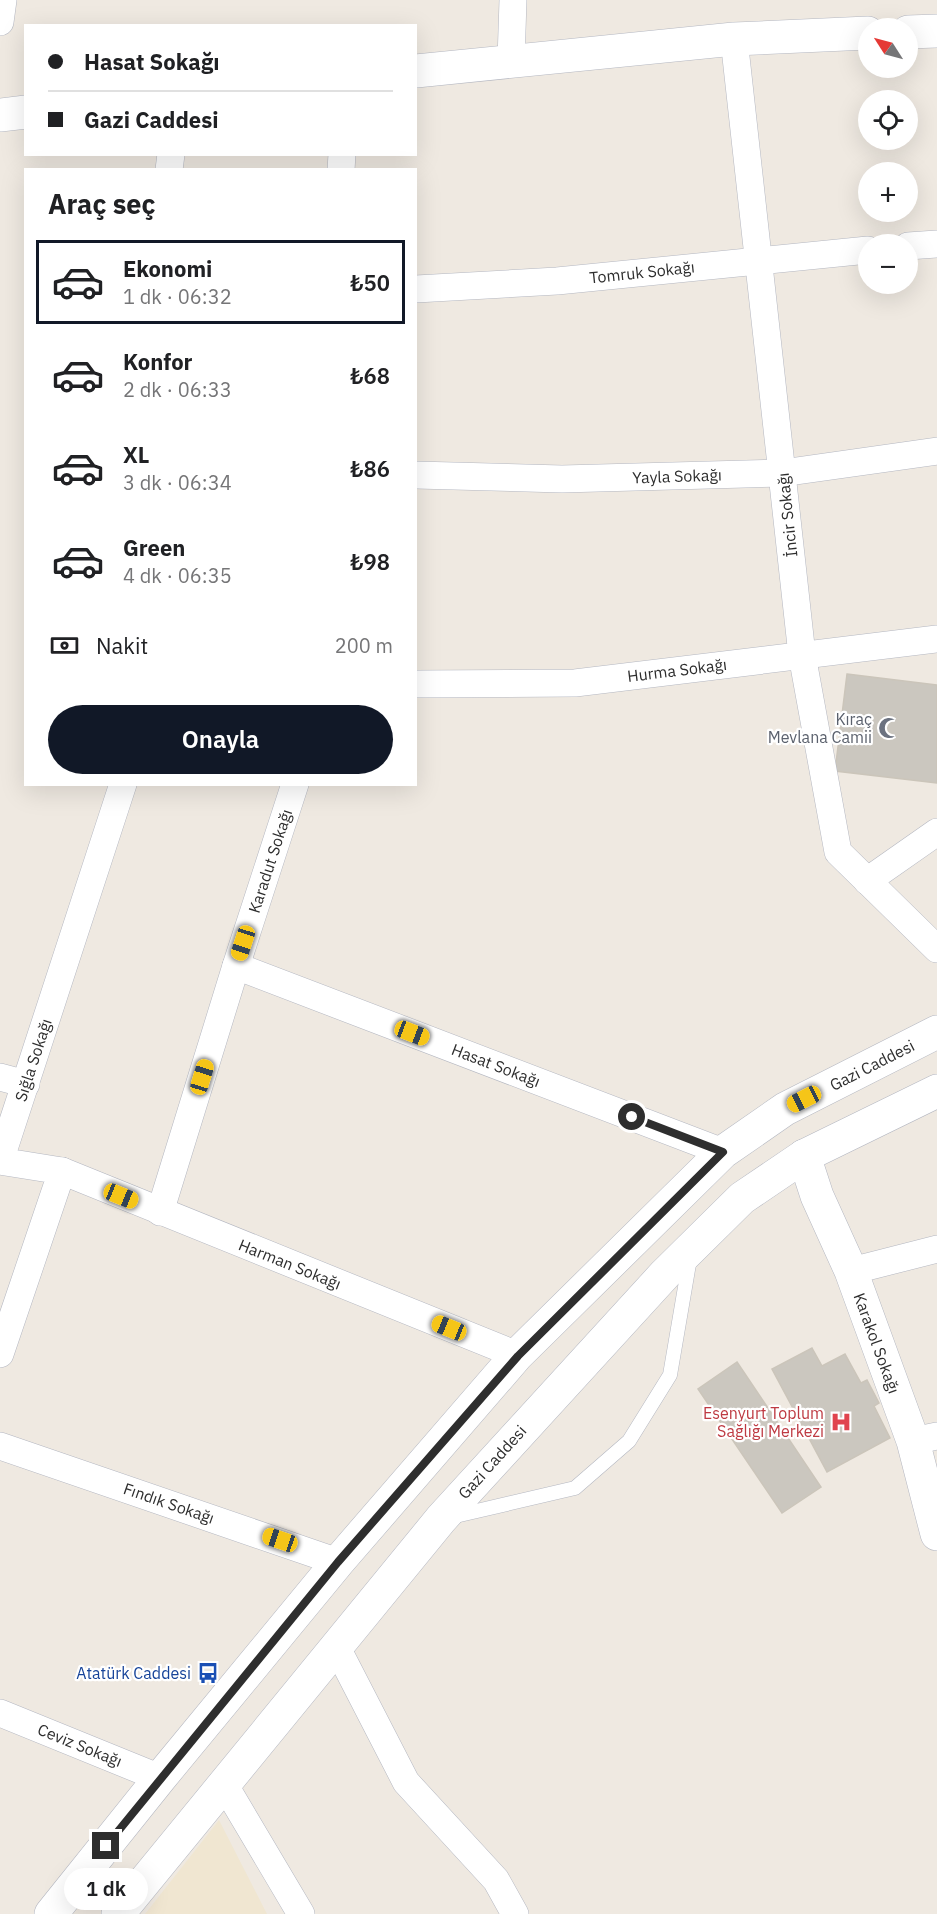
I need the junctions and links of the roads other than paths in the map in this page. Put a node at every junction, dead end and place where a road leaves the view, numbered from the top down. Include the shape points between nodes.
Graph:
1 (3, 0) edge
2 (513, 0) edge
3 (0, 22) edge
4 (937, 31) edge
5 (918, 32) edge
6 (858, 33) edge
7 (734, 39) junction
8 (511, 61) junction
9 (417, 71) edge
10 (24, 112) edge
11 (0, 115) edge
12 (937, 244) edge
13 (918, 245) edge
14 (858, 251) edge
15 (759, 260) junction
16 (417, 289) edge
17 (937, 451) edge
18 (782, 473) junction
19 (417, 475) edge
20 (937, 639) edge
21 (802, 655) junction
22 (417, 684) edge
23 (122, 786) edge
24 (294, 786) edge
25 (937, 832) edge
26 (867, 881) junction
27 (937, 949) edge
28 (236, 966) junction
29 (937, 1032) edge
30 (0, 1077) edge
31 (26, 1084) junction
32 (937, 1091) edge
33 (723, 1152) junction
34 (804, 1156) junction
35 (62, 1171) junction
36 (160, 1212) junction
37 (937, 1249) edge
38 (691, 1250) junction
39 (851, 1271) junction
40 (0, 1354) edge
41 (518, 1356) junction
42 (925, 1439) edge
43 (0, 1446) edge
44 (441, 1519) junction
45 (937, 1534) edge
46 (338, 1562) junction
47 (337, 1648) junction
48 (0, 1713) edge
49 (160, 1778) junction
50 (224, 1784) junction
51 (51, 1914) edge
52 (118, 1914) edge
53 (301, 1914) edge
54 (515, 1914) edge

1 - 3 street
2 - 8 street
4 - 5 main road
6 - 7 main road
7 - 8 main road
7 - 15 street, İncir Sokağı
8 - 9 main road
10 - 11 main road
12 - 13 street
14 - 15 street, Tomruk Sokağı
15 - 16 street, Tomruk Sokağı via 557,281
15 - 18 street, İncir Sokağı
17 - 18 street, Yayla Sokağı
18 - 19 street, Yayla Sokağı via 562,479
18 - 21 street, İncir Sokağı
20 - 21 street, Hurma Sokağı
21 - 22 street, Hurma Sokağı via 575,683
21 - 26 street, İncir Sokağı via 838,852
23 - 31 street, Sığla Sokağı
24 - 28 street, Karadut Sokağı
25 - 26 street
26 - 27 street, İncir Sokağı
28 - 33 street, Hasat Sokağı
28 - 36 street, Karadut Sokağı
29 - 33 main road, Gazi Caddesi via 785,1109
30 - 31 street
31 - 35 street, Sığla Sokağı via 0,1161
32 - 34 main road, Gazi Caddesi
33 - 41 main road, Gazi Caddesi
34 - 38 main road, Gazi Caddesi via 742,1198
34 - 39 main road, Karakol Sokağı via 817,1196
35 - 36 street, Harman Sokağı
35 - 40 street
36 - 41 street, Harman Sokağı
37 - 39 street
38 - 44 main road, Gazi Caddesi
38 - 44 lane via 670,1375 629,1441 575,1488
39 - 42 main road, Karakol Sokağı
41 - 46 main road, Gazi Caddesi
42 - 45 main road, Karakol Sokağı
43 - 46 street, Fındık Sokağı
44 - 47 main road, Gazi Caddesi
46 - 49 main road, Gazi Caddesi
47 - 50 main road, Gazi Caddesi
47 - 54 street via 406,1782 496,1880
48 - 49 street, Ceviz Sokağı
49 - 51 main road, Gazi Caddesi
50 - 52 main road, Gazi Caddesi
50 - 53 street

